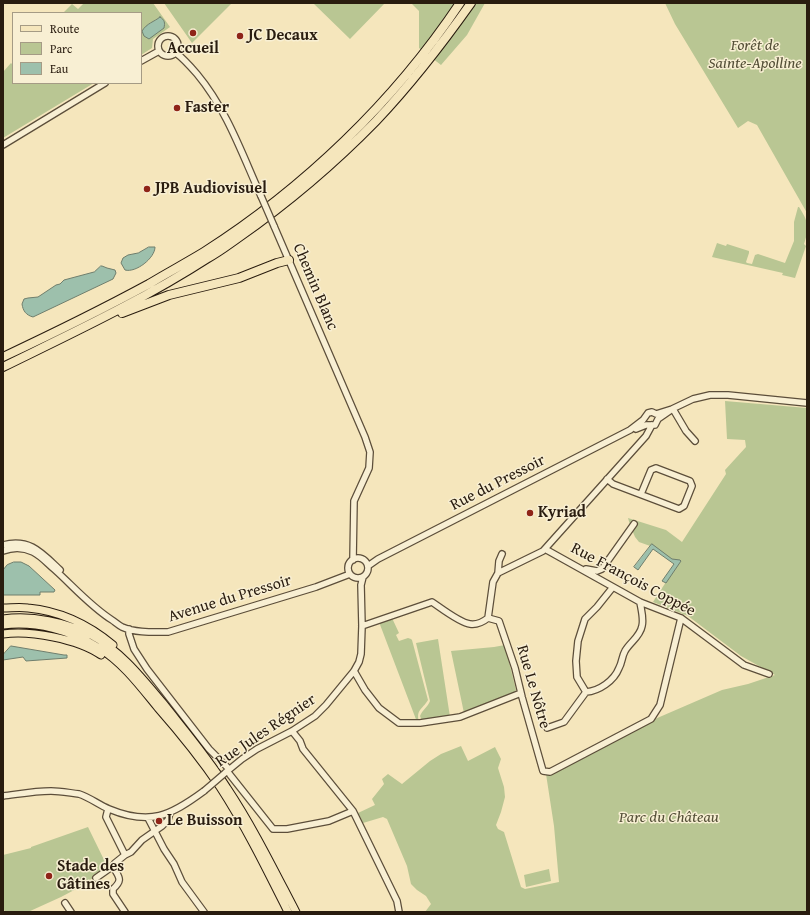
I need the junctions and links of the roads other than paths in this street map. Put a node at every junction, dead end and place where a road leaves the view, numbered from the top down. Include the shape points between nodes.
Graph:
1 (460, 3) edge
2 (471, 3) edge
3 (158, 51) junction
4 (176, 53) junction
5 (142, 60) edge
6 (103, 84) edge
7 (3, 145) edge
8 (289, 260) junction
9 (96, 320) junction
10 (3, 357) edge
11 (3, 367) edge
12 (807, 403) edge
13 (672, 409) junction
14 (657, 417) junction
15 (645, 418) junction
16 (651, 425) junction
17 (630, 430) junction
18 (695, 441) dead end
19 (607, 479) junction
20 (642, 494) junction
21 (634, 524) dead end
22 (3, 545) edge
23 (545, 549) junction
24 (3, 551) edge
25 (502, 554) dead end
26 (356, 559) junction
27 (378, 559) junction
28 (364, 560) junction
29 (368, 566) junction
30 (580, 567) junction
31 (349, 571) junction
32 (498, 572) junction
33 (360, 578) junction
34 (70, 584) junction
35 (613, 587) junction
36 (640, 602) junction
37 (3, 608) edge
38 (488, 618) junction
39 (680, 618) junction
40 (3, 619) edge
41 (3, 625) edge
42 (362, 626) junction
43 (129, 629) junction
44 (136, 630) junction
45 (3, 634) edge
46 (132, 643) junction
47 (354, 671) junction
48 (769, 674) dead end
49 (144, 681) junction
50 (586, 692) junction
51 (521, 693) junction
52 (172, 724) junction
53 (547, 728) dead end
54 (292, 731) junction
55 (227, 771) junction
56 (3, 796) edge
57 (108, 809) junction
58 (353, 811) junction
59 (170, 813) junction
60 (148, 818) junction
61 (155, 831) junction
62 (125, 855) junction
63 (113, 866) junction
64 (96, 878) dead end
65 (65, 903) dead end
66 (71, 912) edge
67 (125, 912) edge
68 (204, 912) edge
69 (288, 912) edge
70 (296, 912) edge
71 (399, 912) edge

1 - 10 highway via 406,75 371,114 306,176 262,211 204,252 166,274
2 - 9 highway via 432,56 377,120 311,182 267,218 209,258
3 - 4 street via 166,56
3 - 4 street via 161,39 170,36 178,42
3 - 5 street
4 - 8 street, Chemin Blanc, bridge via 207,86 222,109
6 - 7 street
8 - 9 highway via 238,278 169,295 109,318
8 - 26 street, Chemin Blanc via 370,452 368,468 354,501 353,549
9 - 11 highway
12 - 13 street via 728,394 693,399
13 - 14 street
13 - 18 street
14 - 15 street via 652,412
14 - 16 street via 656,423
15 - 16 street
15 - 17 street, Rue du Pressoir
16 - 17 street, Rue du Pressoir
16 - 19 street via 646,436
17 - 27 street, Rue du Pressoir
19 - 20 street via 613,484
19 - 23 street
20 - 20 street via 679,509 684,506 692,486 690,481 656,468 651,470
21 - 30 street via 602,569 593,571
22 - 34 street, Avenue du Pressoir via 17,543 37,549 65,574
23 - 30 street, Rue François Coppée
23 - 32 street
24 - 34 street, Avenue du Pressoir via 16,548 33,552
25 - 32 street
26 - 28 street
26 - 31 street via 350,562
27 - 28 street, Rue du Pressoir
27 - 29 street, Rue du Pressoir
28 - 29 street
29 - 33 street via 367,573
30 - 35 street, Rue François Coppée
31 - 33 street via 355,578
31 - 44 street, Avenue du Pressoir via 340,578 316,587 168,632
32 - 38 street via 493,582
33 - 42 street, Rue Jules Régnier
34 - 43 street, Avenue du Pressoir via 100,612
35 - 36 street, Rue François Coppée
35 - 50 street via 585,619 578,641 577,677
36 - 39 street, Rue François Coppée
36 - 50 street via 643,624 641,632 625,650 616,675 593,692
37 - 49 main road via 44,610 87,626 120,650 140,672
38 - 42 street via 471,624 432,602
38 - 51 street, Rue Le Nôtre via 500,621
39 - 48 street, Rue François Coppée via 744,665
39 - 51 street, Rue Le Nôtre via 660,705 651,719 550,772 543,772
40 - 49 main road via 26,618 58,623 91,636 119,654
41 - 52 main road via 24,624 53,628 90,642 130,674
42 - 47 street, Rue Jules Régnier via 361,654
43 - 44 street, Avenue du Pressoir
43 - 46 street
44 - 46 street
45 - 52 main road via 14,632 45,635 74,642 96,652 129,678 162,718
46 - 55 street via 147,669
47 - 51 street via 379,708 399,723 420,723 460,717
47 - 54 street, Rue Jules Régnier via 315,716
49 - 70 main road via 201,750 226,786 254,832
50 - 53 street via 564,722
52 - 69 main road via 224,793 248,833
54 - 55 street, Rue Jules Régnier via 257,749
54 - 58 street via 303,749
55 - 58 street via 273,829 329,821
55 - 59 street, Rue Jules Régnier, bridge via 192,801
56 - 57 street, Rue Jules Régnier via 52,791 80,795
57 - 60 street, Rue Jules Régnier via 132,817
57 - 62 street via 106,817
58 - 71 street via 397,901
59 - 60 street, Rue Jules Régnier
59 - 61 street via 168,820
60 - 61 street
61 - 62 street
61 - 68 street via 182,882
62 - 63 street
63 - 64 street
63 - 67 street via 120,880 113,889 113,894
65 - 66 street

